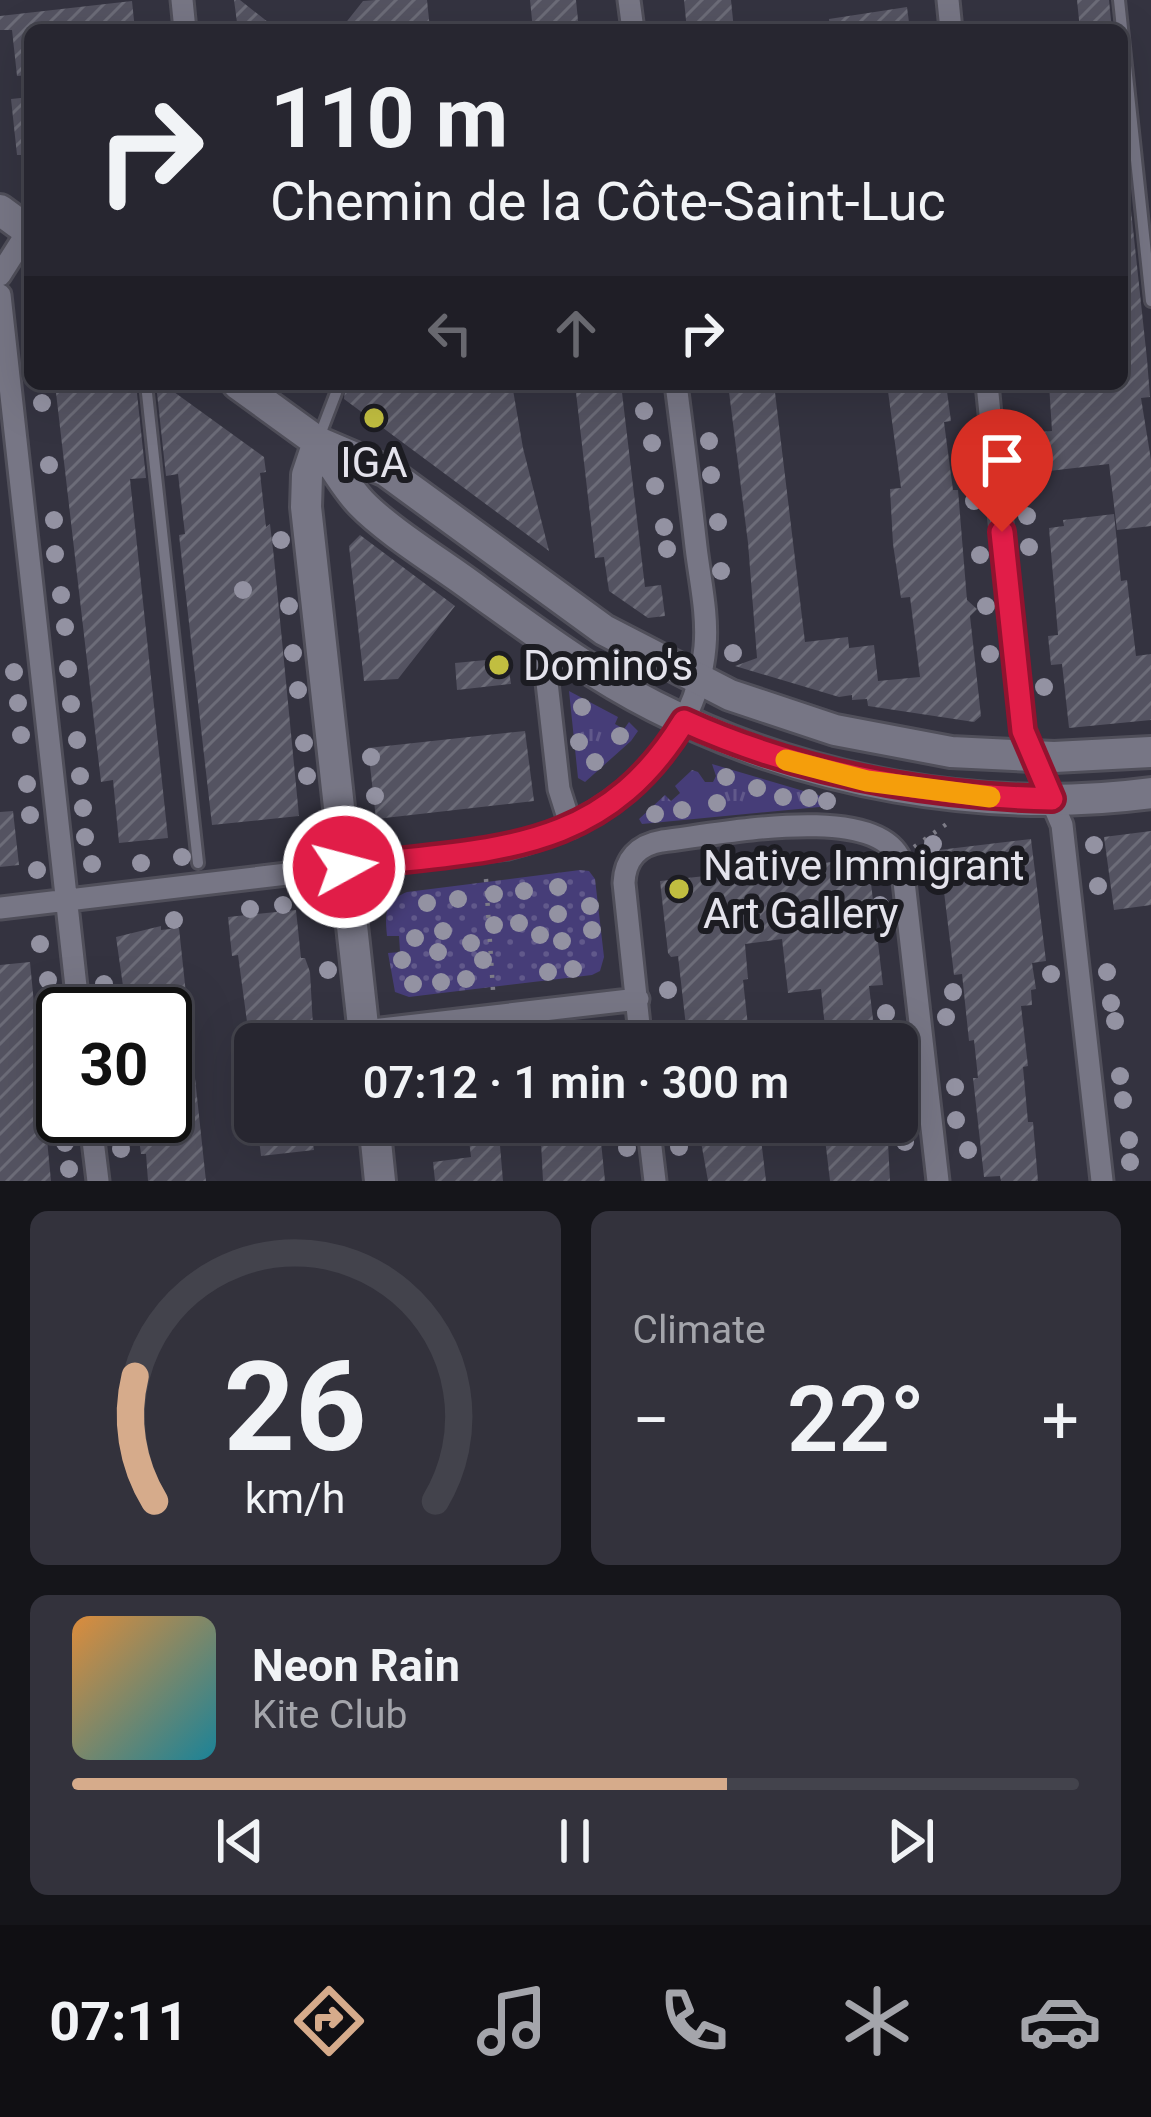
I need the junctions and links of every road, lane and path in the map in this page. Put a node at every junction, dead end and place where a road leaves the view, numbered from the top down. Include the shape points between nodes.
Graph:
1 (1128, 85) edge
2 (24, 239) edge
3 (0, 275) edge
4 (0, 296) edge
5 (1151, 301) edge
6 (147, 390) edge
7 (246, 390) edge
8 (677, 390) edge
9 (988, 390) edge
10 (336, 393) dead end
11 (318, 442) junction
12 (542, 638) junction
13 (698, 681) junction
14 (684, 721) junction
15 (1151, 752) edge
16 (1031, 757) junction
17 (1151, 793) edge
18 (1052, 799) junction
19 (959, 818) dead end
20 (571, 827) junction
21 (918, 844) dead end
22 (197, 863) dead end
23 (344, 867) junction
24 (486, 880) dead end
25 (66, 901) junction
26 (0, 908) edge
27 (76, 987) edge
28 (493, 990) dead end
29 (638, 999) junction
30 (363, 1023) edge
31 (466, 1023) edge
32 (640, 1023) edge
33 (93, 1143) edge
34 (376, 1143) edge
35 (650, 1143) edge
36 (98, 1181) edge
37 (380, 1181) edge
38 (655, 1181) edge
39 (938, 1181) edge
40 (1102, 1181) edge

1 - 5 lane
2 - 3 street
4 - 25 street
6 - 22 lane
7 - 11 main road
8 - 13 street via 705,614
9 - 16 street
10 - 11 lane
11 - 12 main road via 363,505
11 - 13 main road via 386,471 576,611
11 - 23 main road via 306,507
12 - 14 main road
12 - 20 street via 559,789
13 - 14 street
13 - 16 main road via 875,740
14 - 18 main road via 867,781
14 - 20 street via 642,775
15 - 16 main road
16 - 18 street
17 - 18 main road
18 - 40 street via 1062,825
19 - 21 path
20 - 23 street via 506,848
23 - 25 street
23 - 30 main road
24 - 28 path
25 - 26 street
25 - 27 street
29 - 31 street
29 - 32 street
29 - 39 street via 624,883 642,848 810,826 886,839 902,864
33 - 36 street
34 - 37 main road
35 - 38 street

